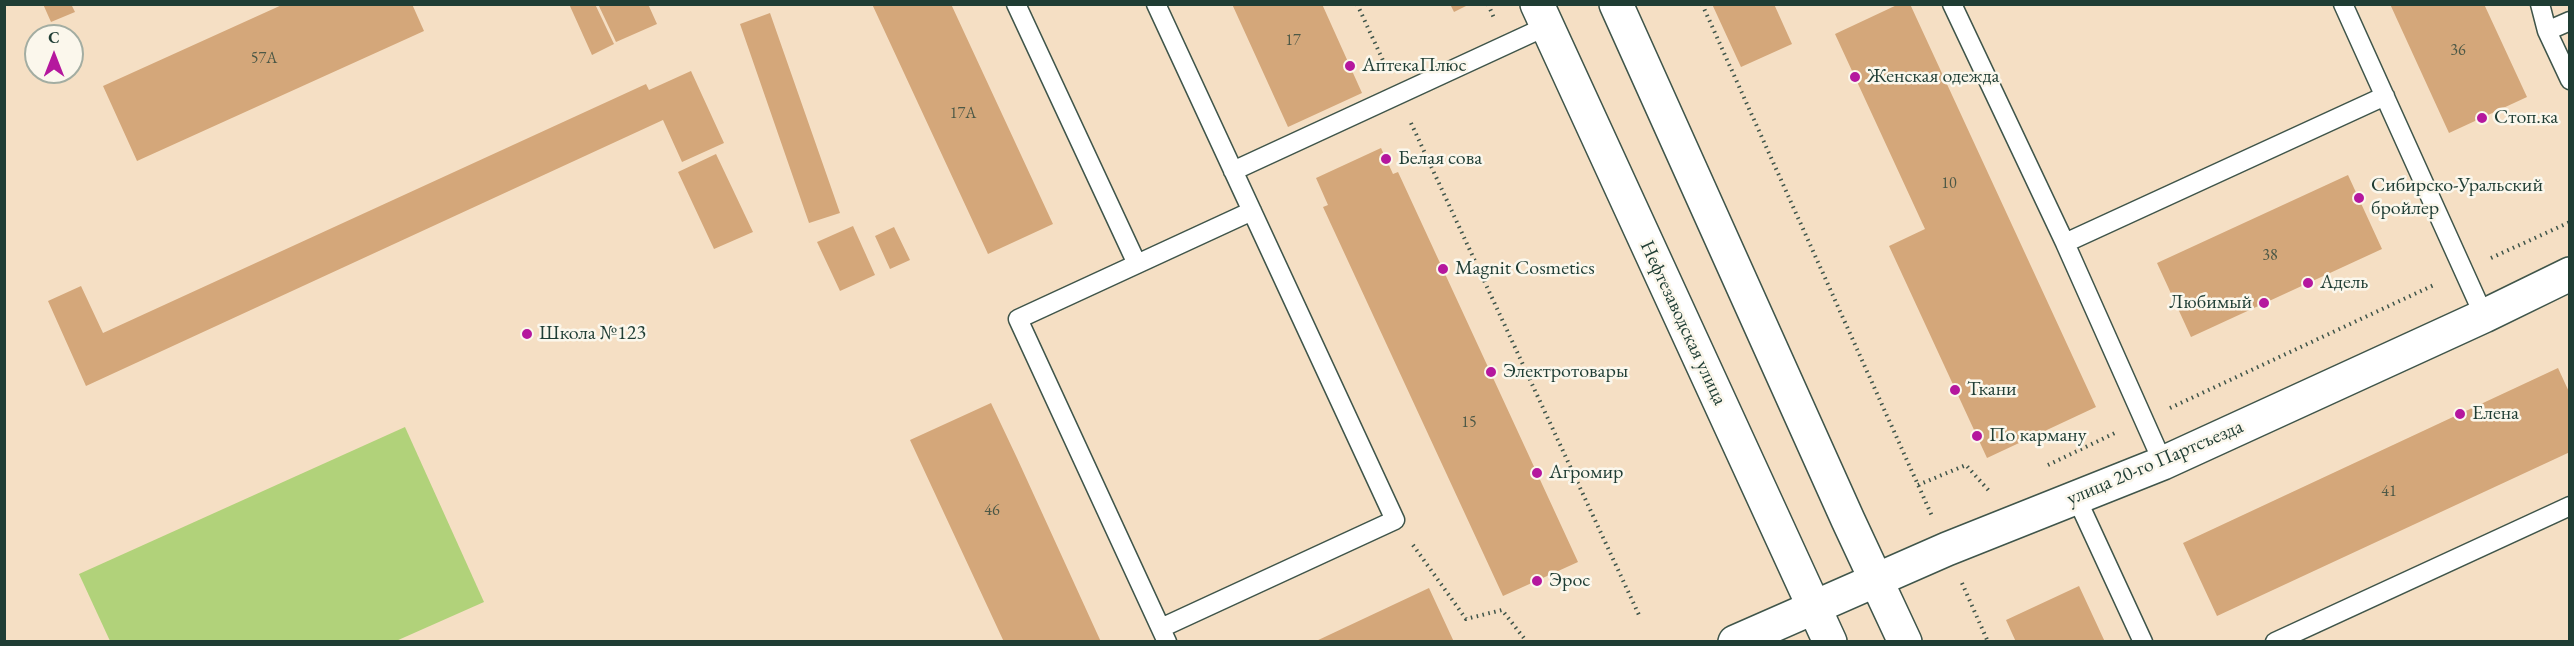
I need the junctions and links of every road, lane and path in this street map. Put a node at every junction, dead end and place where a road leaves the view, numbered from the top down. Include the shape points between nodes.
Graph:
1 (1016, 4) edge
2 (1156, 4) edge
3 (1357, 4) edge
4 (1616, 4) edge
5 (1702, 4) edge
6 (1952, 4) edge
7 (2343, 4) edge
8 (2541, 4) edge
9 (1542, 15) edge
10 (2570, 21) edge
11 (2547, 31) junction
12 (2570, 80) edge
13 (1398, 94) junction
14 (2385, 96) junction
15 (1233, 171) junction
16 (1252, 212) junction
17 (2570, 222) edge
18 (2064, 243) junction
19 (1137, 264) junction
20 (2464, 271) junction
21 (2570, 274) edge
22 (2484, 316) junction
23 (2144, 420) junction
24 (2163, 463) junction
25 (2041, 468) dead end
26 (1918, 485) junction
27 (1999, 487) dead end
28 (2076, 497) junction
29 (2570, 506) edge
30 (1395, 520) junction
31 (1947, 549) junction
32 (1876, 579) junction
33 (1814, 606) junction
34 (1639, 615) dead end
35 (1164, 635) edge
36 (1527, 642) edge
37 (1736, 642) edge
38 (1830, 642) edge
39 (1905, 642) edge
40 (1988, 642) edge
41 (2143, 642) edge
42 (2275, 642) edge

1 - 19 lane
2 - 15 lane
3 - 13 path
4 - 32 main road
5 - 26 path
6 - 18 lane
7 - 14 lane
8 - 11 lane
9 - 13 lane
9 - 33 main road, Нефтезаводская улица
10 - 11 lane
11 - 12 lane
13 - 15 lane
13 - 34 path
14 - 18 lane
14 - 20 lane
15 - 16 lane
16 - 19 lane
16 - 30 lane
17 - 20 path
18 - 23 lane
19 - 35 lane via 1018,319
20 - 22 lane
20 - 23 path
21 - 22 main road, улица 20-го Партсъезда
22 - 24 main road, улица 20-го Партсъезда
23 - 24 lane
23 - 25 path
24 - 28 main road, улица 20-го Партсъезда
26 - 27 path via 1966,465 1989,492
26 - 31 path
28 - 31 main road, улица 20-го Партсъезда
28 - 41 lane
29 - 42 lane
30 - 35 lane
30 - 36 path via 1466,620 1502,610
31 - 32 main road, улица 20-го Партсъезда
31 - 40 path
32 - 33 main road, улица 20-го Партсъезда
32 - 39 main road
33 - 37 main road, улица 20-го Партсъезда
33 - 38 main road, Нефтезаводская улица

